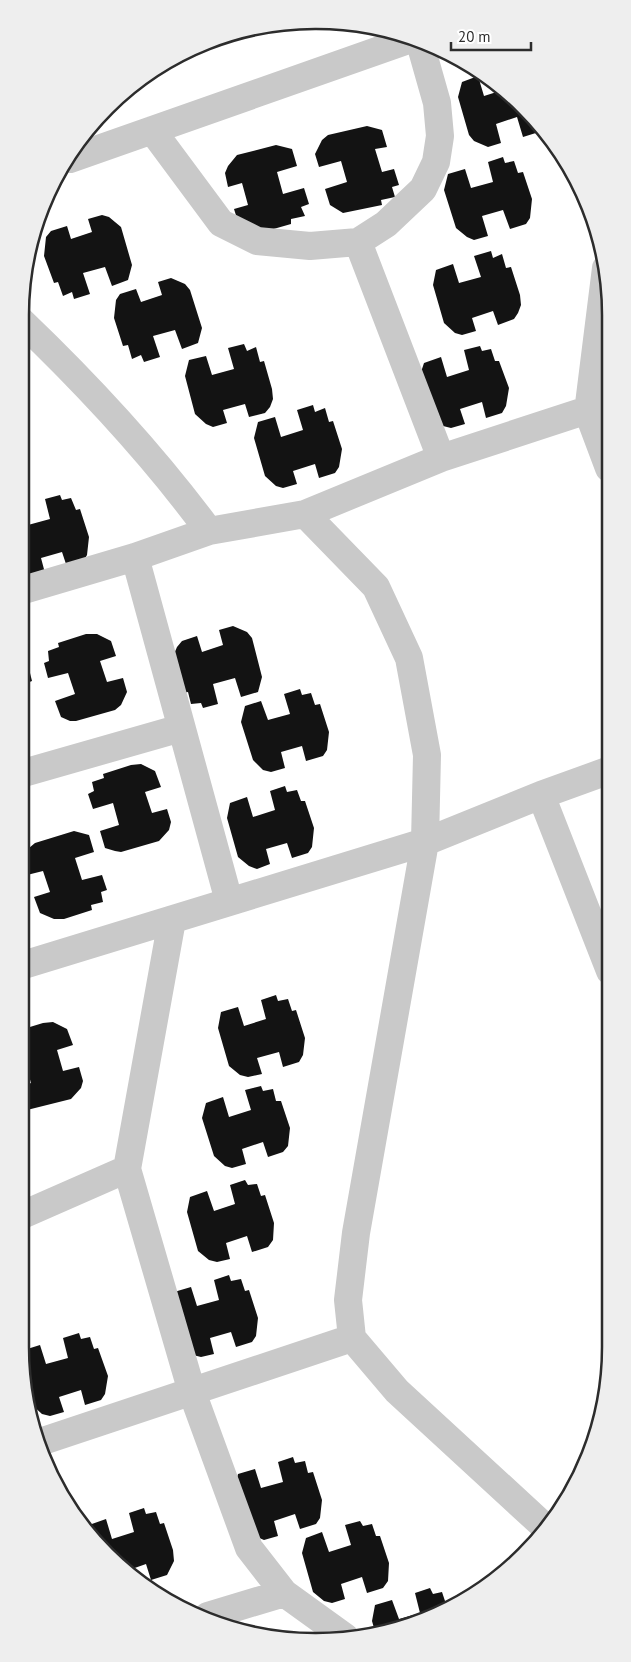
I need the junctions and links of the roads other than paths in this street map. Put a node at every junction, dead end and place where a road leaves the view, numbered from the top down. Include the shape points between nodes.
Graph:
1 (402, 42) edge
2 (422, 50) edge
3 (152, 130) junction
4 (77, 157) edge
5 (358, 242) junction
6 (29, 329) edge
7 (602, 338) edge
8 (598, 408) edge
9 (602, 430) edge
10 (441, 458) junction
11 (305, 514) junction
12 (210, 531) junction
13 (135, 556) junction
14 (29, 588) edge
15 (182, 728) junction
16 (29, 771) edge
17 (602, 773) edge
18 (541, 795) junction
19 (425, 842) junction
20 (229, 901) junction
21 (172, 920) junction
22 (602, 951) edge
23 (29, 963) edge
24 (127, 1169) junction
25 (29, 1212) edge
26 (352, 1338) junction
27 (192, 1392) junction
28 (45, 1440) edge
29 (541, 1523) edge
30 (284, 1593) junction
31 (214, 1614) edge
32 (339, 1632) edge

1 - 3 street
2 - 5 street via 436,103 440,136 436,162 423,189 386,224
3 - 4 street
3 - 5 street via 221,223 258,241 310,246
5 - 10 street
6 - 12 street via 153,460
7 - 8 street
8 - 9 street
8 - 10 street
10 - 11 street
11 - 12 street
11 - 19 street via 376,587 409,658 427,755
12 - 13 street
13 - 14 street
13 - 15 street
15 - 16 street
15 - 20 street
17 - 18 street
18 - 19 street
18 - 22 street
19 - 20 street
19 - 26 street via 356,1233 348,1300
20 - 21 street
21 - 23 street
21 - 24 street
24 - 25 street
24 - 27 street
26 - 27 street
26 - 29 street via 397,1391
27 - 28 street
27 - 30 street via 249,1548
30 - 31 street
30 - 32 street

